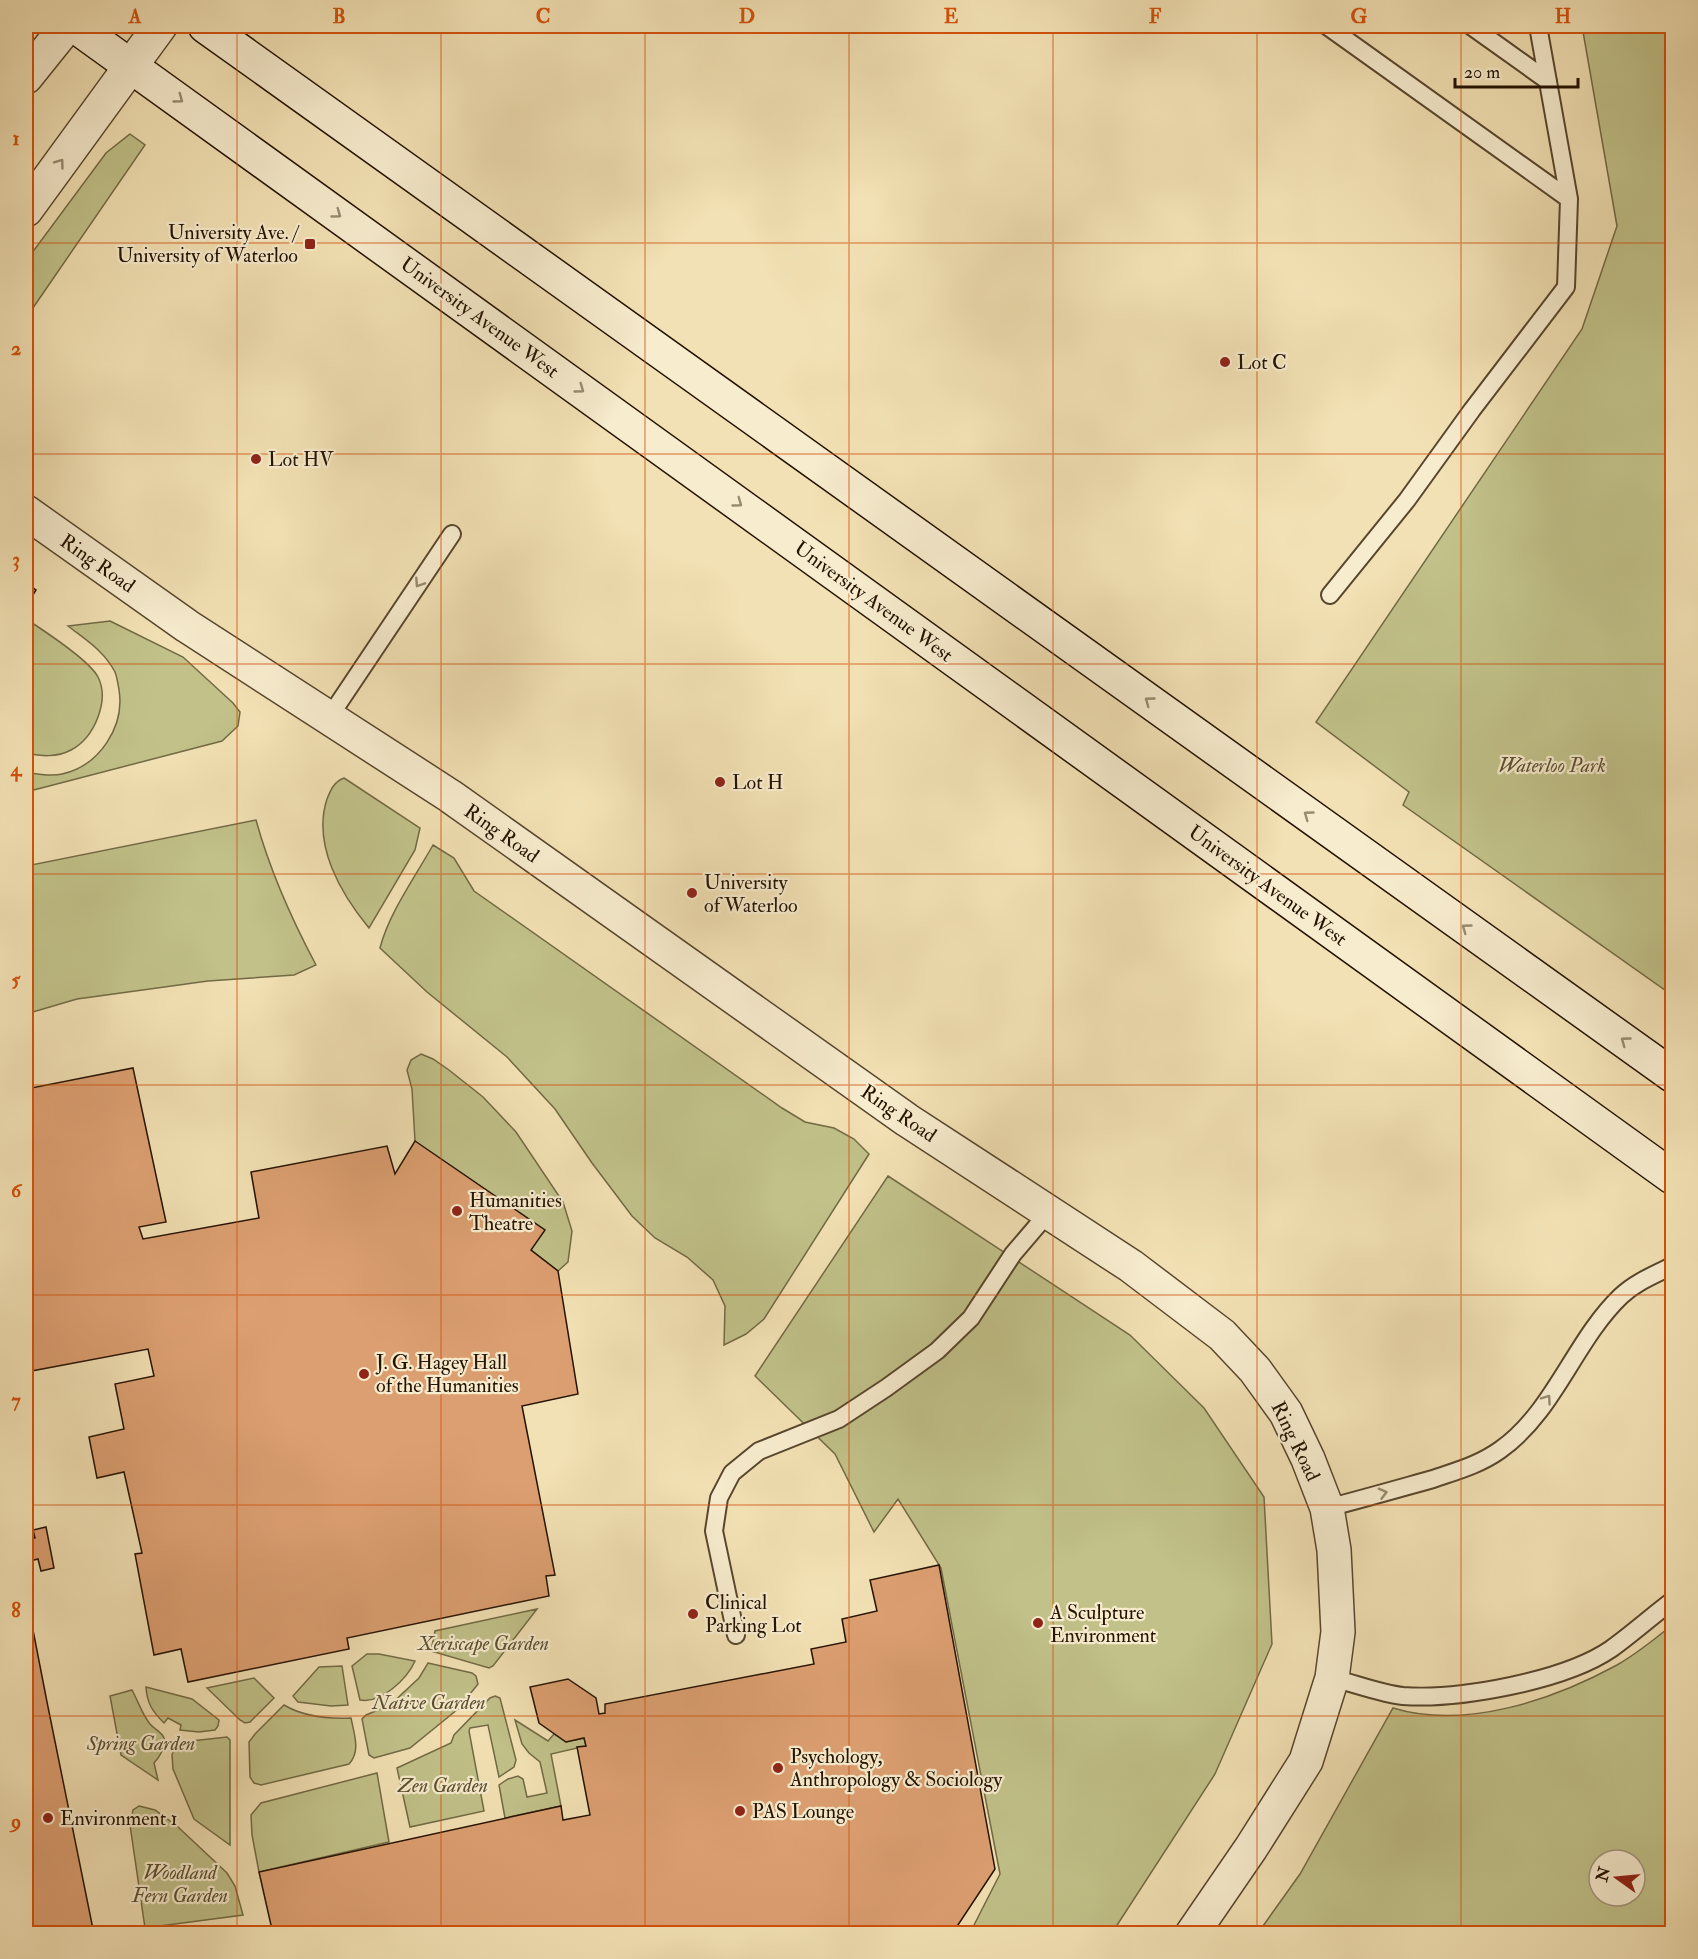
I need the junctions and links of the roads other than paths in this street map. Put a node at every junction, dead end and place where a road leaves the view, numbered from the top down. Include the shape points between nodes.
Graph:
1 (67, 26) edge
2 (75, 26) edge
3 (160, 26) edge
4 (206, 26) edge
5 (1327, 26) edge
6 (1471, 26) edge
7 (1538, 26) edge
8 (131, 66) junction
9 (26, 77) edge
10 (1548, 81) junction
11 (1569, 199) junction
12 (26, 210) edge
13 (26, 512) edge
14 (452, 534) dead end
15 (1329, 595) dead end
16 (328, 719) junction
17 (1672, 1076) edge
18 (1672, 1178) edge
19 (1048, 1213) junction
20 (1672, 1266) edge
21 (1327, 1508) junction
22 (1672, 1601) edge
23 (736, 1635) dead end
24 (1332, 1678) junction
25 (1192, 1934) edge

1 - 9 main road
2 - 8 main road, University Avenue West
3 - 8 main road
17 -> 4 main road
5 - 11 lane
6 - 10 lane
7 - 10 lane
12 -> 8 main road
8 -> 18 main road, University Avenue West
10 - 11 lane
11 - 15 lane via 1566,287 1407,500
13 - 16 main road, Ring Road
14 -> 16 lane
16 - 19 main road, Ring Road via 450,796 899,1114
19 - 21 main road, Ring Road via 1131,1266 1222,1335 1255,1370 1286,1413
19 - 23 lane via 1013,1254 971,1318 937,1351 838,1419 759,1451 732,1473 719,1498 714,1531
21 -> 20 lane via 1472,1466 1500,1450 1543,1405 1603,1315 1641,1281
21 - 24 main road, Ring Road via 1334,1550 1338,1632
22 - 24 lane via 1610,1650 1568,1670 1499,1688 1402,1696
24 - 25 main road, Ring Road via 1306,1761

